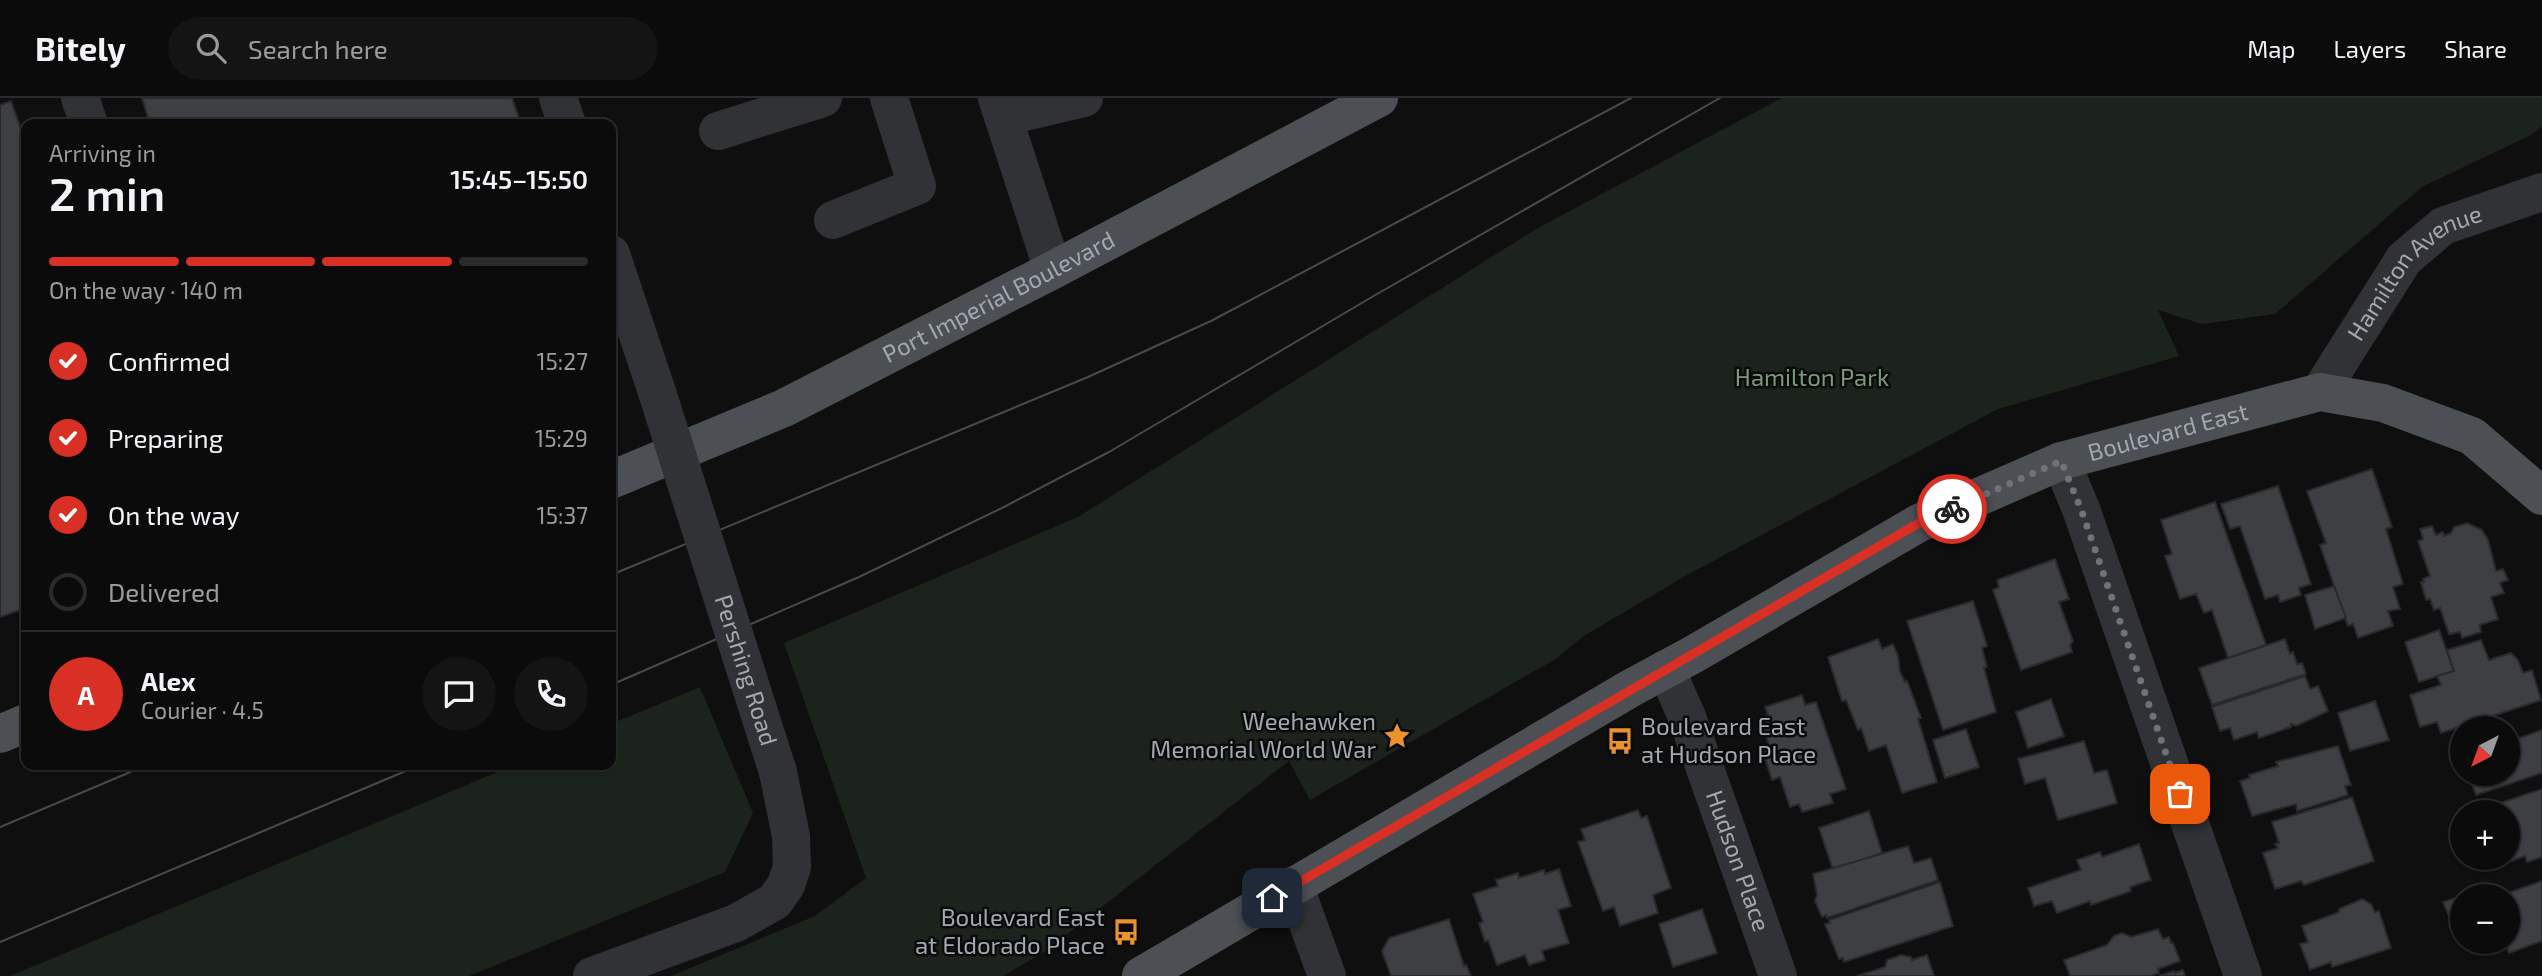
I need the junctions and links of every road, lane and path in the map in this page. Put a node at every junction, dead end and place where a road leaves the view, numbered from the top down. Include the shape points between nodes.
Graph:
1 (80, 98) edge
2 (558, 98) edge
3 (823, 98) edge
4 (889, 98) edge
5 (1084, 98) edge
6 (1380, 98) edge
7 (1000, 108) edge
8 (87, 119) edge
9 (565, 119) edge
10 (718, 131) dead end
11 (2542, 192) edge
12 (833, 220) dead end
13 (616, 269) edge
14 (1053, 270) junction
15 (2320, 392) junction
16 (2061, 461) junction
17 (616, 478) edge
18 (2542, 496) edge
19 (1666, 669) junction
20 (21, 725) edge
21 (0, 734) edge
22 (1294, 885) junction
23 (592, 976) edge
24 (1141, 976) edge
25 (1327, 976) edge
26 (1778, 976) edge
27 (2243, 976) edge

1 - 8 street
2 - 9 street
3 - 10 street
4 - 12 street via 917,186
5 - 7 street
6 - 14 main road, Port Imperial Boulevard
7 - 14 street
11 - 15 street, Hamilton Avenue via 2443,226 2404,259
13 - 23 street, Pershing Road, bridge via 778,772 792,866 775,901 736,923
14 - 17 main road, Port Imperial Boulevard via 784,408
15 - 16 main road, Boulevard East
15 - 18 main road, Boulevard East via 2384,403 2472,436
16 - 19 main road, Boulevard East via 1919,523
16 - 27 street
19 - 22 main road, Boulevard East
19 - 26 street, Hudson Place
20 - 21 main road
22 - 24 main road, Boulevard East
22 - 25 street

